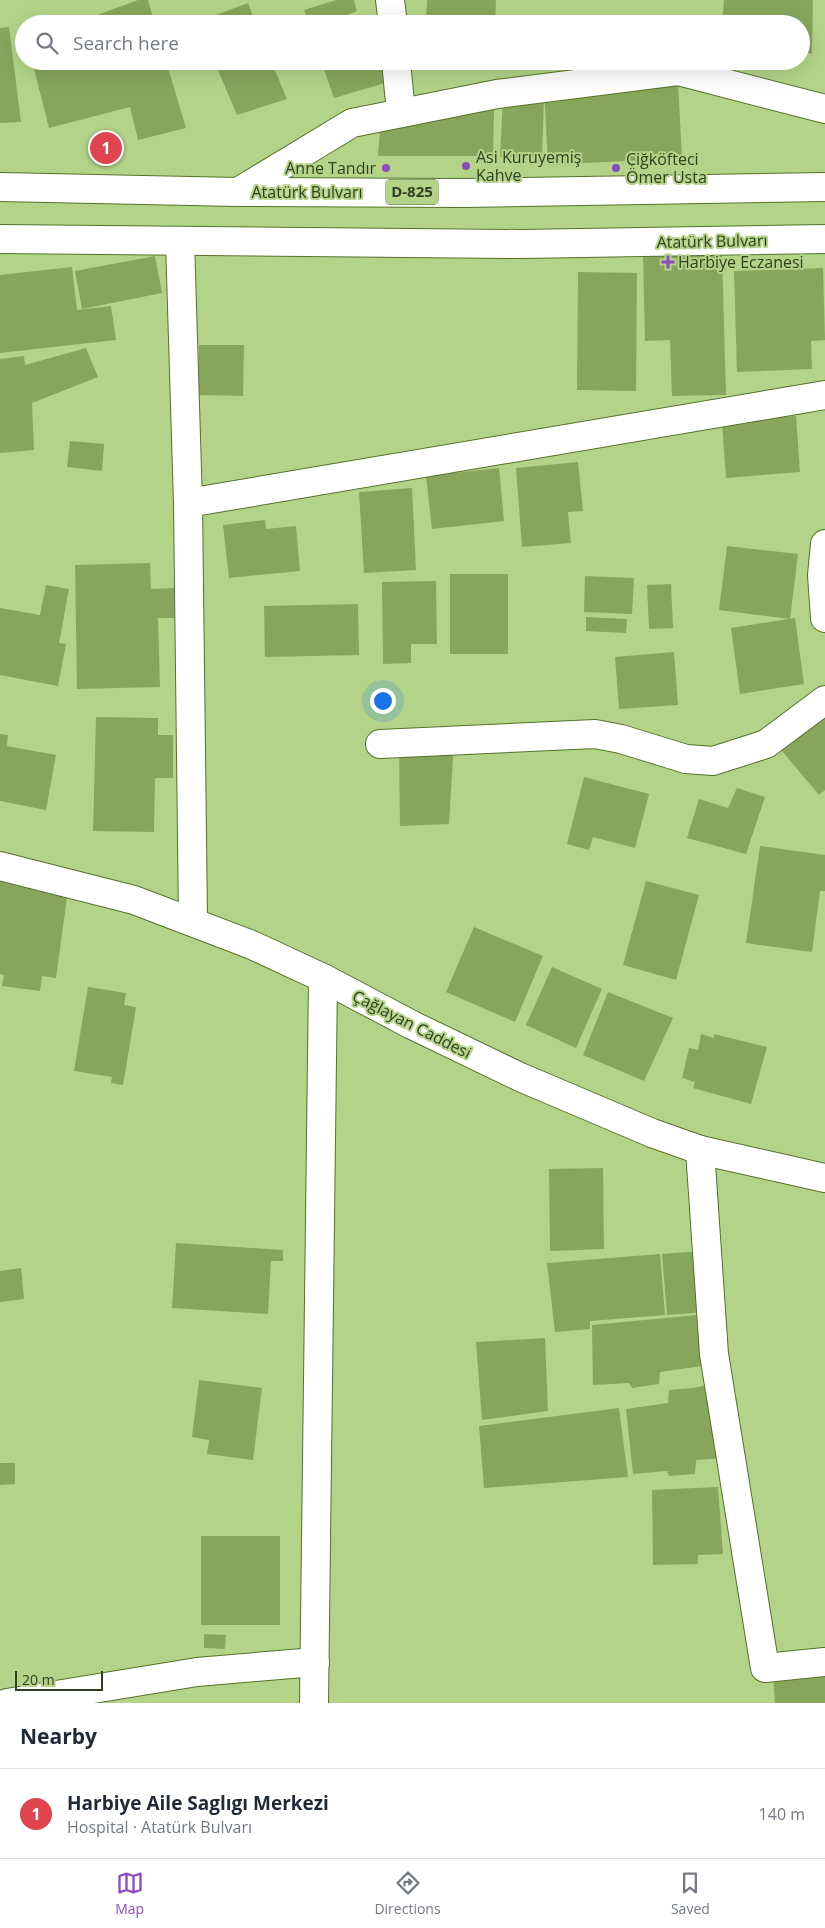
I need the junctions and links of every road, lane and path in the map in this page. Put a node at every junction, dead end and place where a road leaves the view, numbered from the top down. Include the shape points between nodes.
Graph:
1 (390, 0) edge
2 (392, 15) edge
3 (397, 70) edge
4 (825, 109) edge
5 (401, 113) junction
6 (0, 187) edge
7 (825, 187) edge
8 (238, 192) junction
9 (0, 239) edge
10 (825, 239) edge
11 (180, 241) junction
12 (825, 395) edge
13 (188, 503) junction
14 (825, 544) edge
15 (825, 618) edge
16 (825, 700) edge
17 (380, 744) dead end
18 (0, 866) edge
19 (193, 921) junction
20 (323, 978) junction
21 (700, 1150) junction
22 (825, 1178) edge
23 (315, 1662) junction
24 (825, 1662) edge
25 (7, 1703) edge
26 (314, 1703) edge

1 - 2 main road
3 - 5 main road
4 - 5 main road via 678,71 497,94
5 - 8 main road via 352,123
6 - 8 main road, Atatürk Bulvarı / D-825
7 - 8 main road, Atatürk Bulvarı / D-825 via 464,193
9 - 11 main road, Atatürk Bulvarı
10 - 11 main road, Atatürk Bulvarı via 521,244
11 - 13 main road
12 - 13 main road
13 - 19 main road
14 - 15 main road via 822,576
16 - 17 main road via 766,744 713,761 686,758 595,734
18 - 19 main road, Çağlayan Caddesi via 134,900
19 - 20 main road, Çağlayan Caddesi
20 - 21 main road, Çağlayan Caddesi via 520,1077
20 - 23 main road
21 - 22 main road, Çağlayan Caddesi
21 - 24 main road via 714,1354 764,1668
23 - 25 main road via 197,1672
23 - 26 main road

